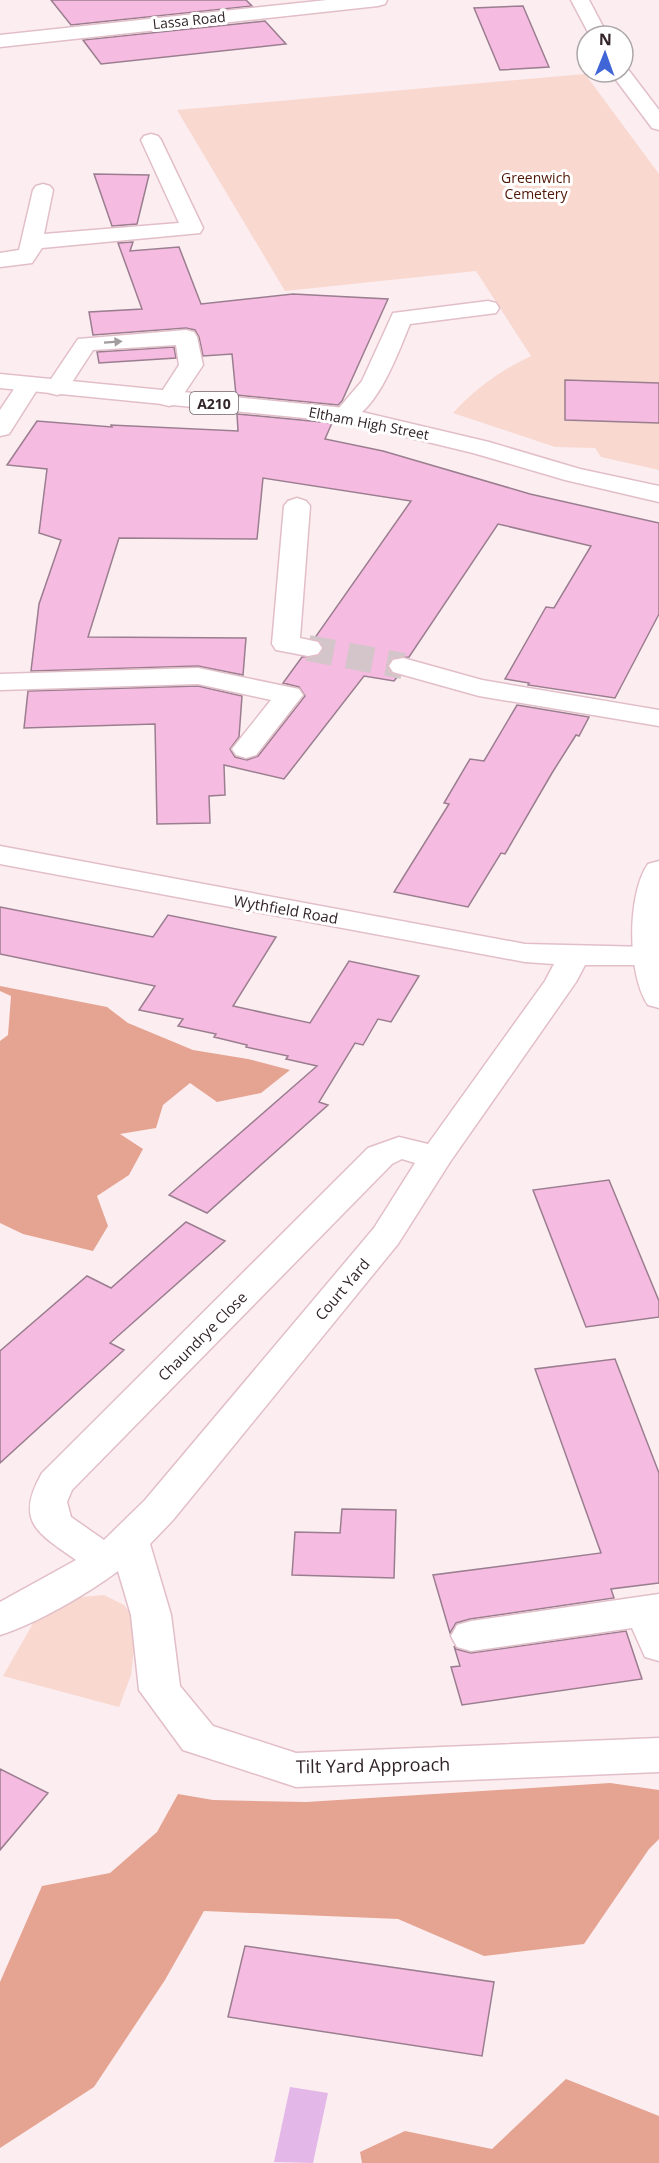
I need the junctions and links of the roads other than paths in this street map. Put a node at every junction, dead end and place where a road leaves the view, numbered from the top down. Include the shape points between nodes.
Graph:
1 (378, 0) edge
2 (580, 0) edge
3 (593, 24) edge
4 (0, 41) edge
5 (629, 84) edge
6 (659, 124) edge
7 (151, 140) dead end
8 (43, 190) dead end
9 (32, 242) junction
10 (0, 260) edge
11 (488, 308) dead end
12 (0, 381) edge
13 (28, 385) junction
14 (57, 388) junction
15 (169, 399) junction
16 (345, 415) junction
17 (0, 429) edge
18 (659, 494) edge
19 (297, 506) dead end
20 (308, 648) tunnel mouth
21 (403, 666) tunnel mouth
22 (0, 682) edge
23 (659, 718) edge
24 (246, 748) dead end
25 (0, 855) edge
26 (659, 870) edge
27 (574, 956) junction
28 (653, 978) edge
29 (436, 1157) junction
30 (117, 1550) junction
31 (0, 1620) edge
32 (654, 1622) edge
33 (471, 1636) dead end
34 (659, 1755) edge

1 - 4 street, Lassa Road via 160,15
2 - 3 street
5 - 6 street
7 - 9 street via 192,228
8 - 9 street
9 - 10 street via 24,258
11 - 16 street via 401,318 373,382
12 - 13 street, Eltham High Street / A210
13 - 14 street, Eltham High Street / A210
13 - 17 street
14 - 15 street, Eltham High Street / A210
14 -> 15 street via 86,344 186,337 191,365
15 - 16 street, Eltham High Street / A210
16 - 18 street, Eltham High Street / A210
19 - 20 street via 286,644
21 - 23 street via 479,688
22 - 24 street via 198,675 289,695
25 - 27 street, Wythfield Road via 525,953
26 - 28 street via 651,892
27 - 28 street
27 - 29 street, Court Yard via 560,982
29 - 30 street, Court Yard via 386,1236 159,1510
29 - 30 street, Chaundrye Close via 399,1148 380,1156 56,1483 48,1502 54,1524
30 - 31 street, Court Yard
30 - 34 street, Tilt Yard Approach via 151,1615 160,1690 198,1738 296,1770
32 - 33 street

